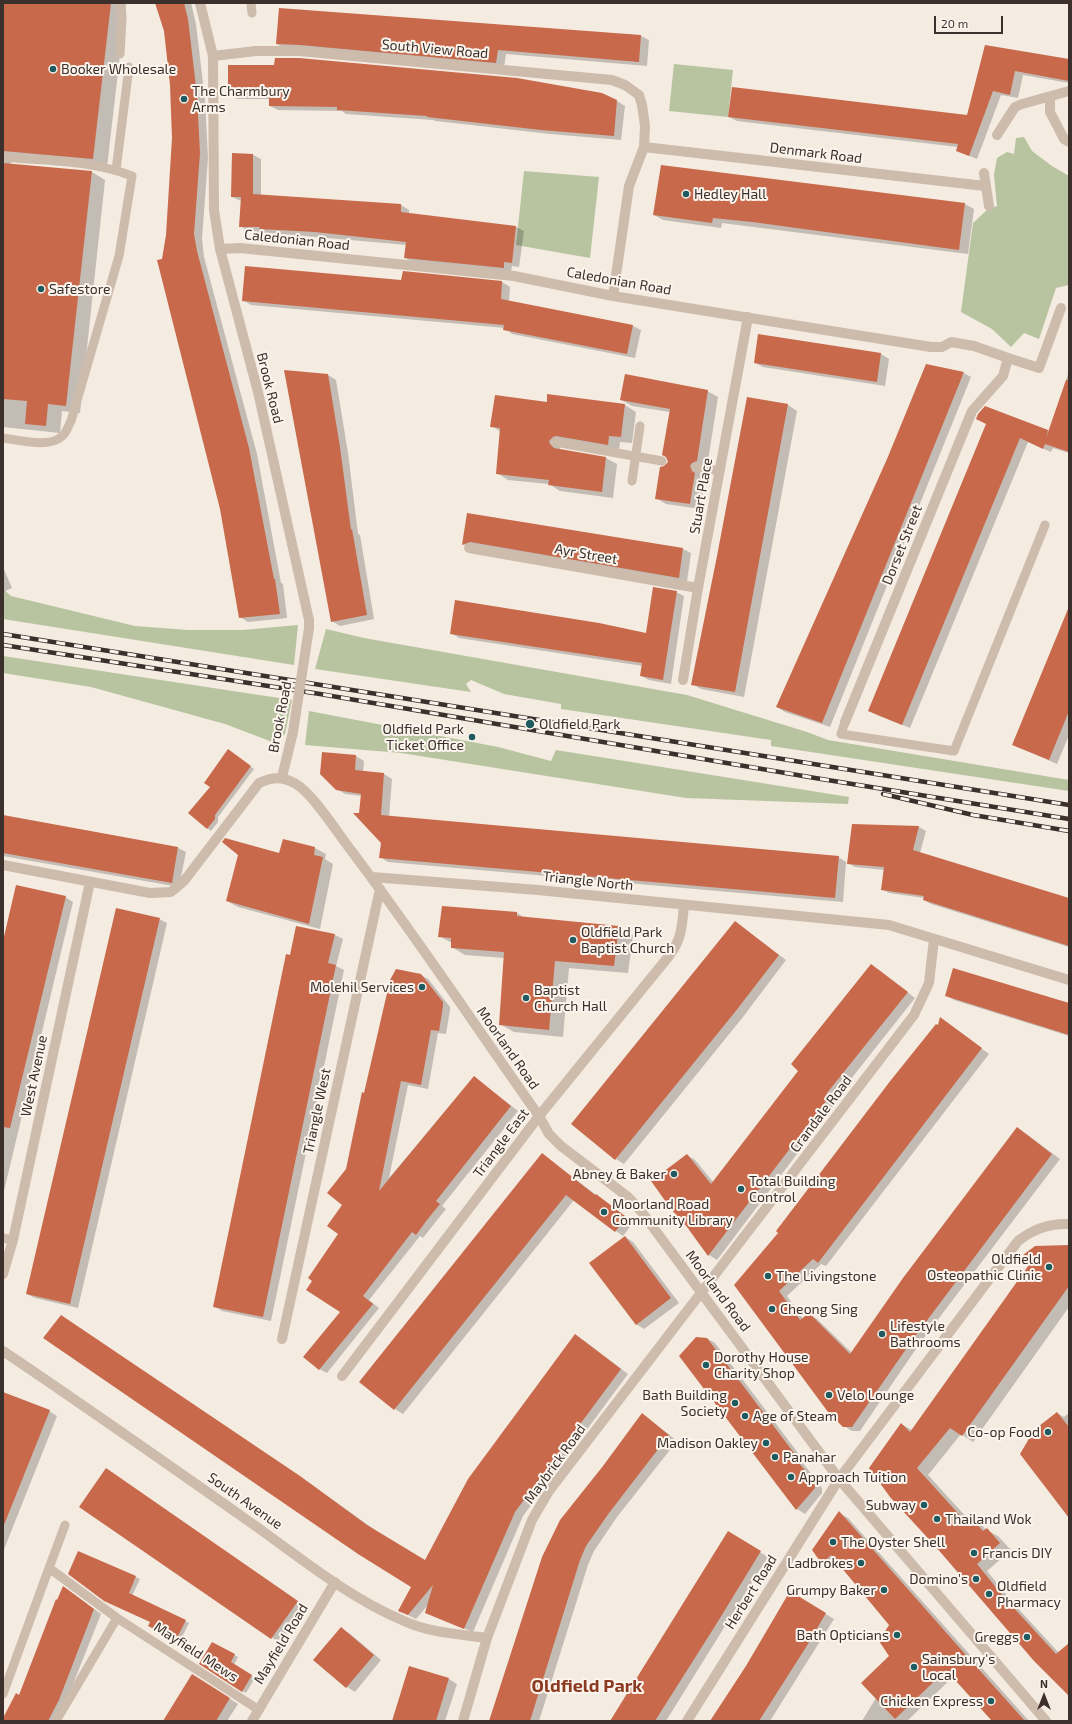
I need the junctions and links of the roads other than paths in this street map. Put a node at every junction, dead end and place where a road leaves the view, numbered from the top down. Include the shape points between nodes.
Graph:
1 (121, 3) edge
2 (200, 3) edge
3 (251, 3) edge
4 (252, 13) dead end
5 (120, 54) dead end
6 (213, 56) junction
7 (129, 67) dead end
8 (1069, 91) edge
9 (1050, 96) junction
10 (997, 134) dead end
11 (1069, 142) edge
12 (644, 147) junction
13 (3, 157) edge
14 (116, 170) junction
15 (984, 173) dead end
16 (985, 186) junction
17 (989, 206) dead end
18 (220, 249) junction
19 (613, 296) junction
20 (1061, 308) dead end
21 (748, 317) junction
22 (1008, 358) junction
23 (640, 426) dead end
24 (3, 438) edge
25 (554, 442) dead end
26 (636, 456) junction
27 (662, 461) dead end
28 (696, 467) dead end
29 (720, 471) junction
30 (632, 481) dead end
31 (1045, 525) dead end
32 (469, 548) dead end
33 (698, 588) junction
34 (683, 680) dead end
35 (845, 722) joint
36 (282, 777) junction
37 (3, 865) edge
38 (372, 877) junction
39 (90, 882) junction
40 (380, 889) junction
41 (684, 905) junction
42 (934, 939) junction
43 (1069, 980) edge
44 (539, 1116) junction
45 (1069, 1224) edge
46 (3, 1238) edge
47 (13, 1240) junction
48 (3, 1274) edge
49 (702, 1293) junction
50 (282, 1339) dead end
51 (3, 1351) edge
52 (342, 1376) dead end
53 (839, 1479) junction
54 (65, 1525) dead end
55 (49, 1568) junction
56 (335, 1582) junction
57 (117, 1618) junction
58 (487, 1638) junction
59 (3, 1694) edge
60 (259, 1710) junction
61 (56, 1721) edge
62 (252, 1721) edge
63 (463, 1721) edge
64 (687, 1721) edge
65 (1046, 1721) edge

1 - 5 lane
2 - 6 street, Brook Road
3 - 4 lane
6 - 12 street, South View Road via 256,51 299,51 612,80 625,85 638,95 642,105
6 - 18 street, Brook Road via 214,210
7 - 14 lane
8 - 9 street
9 - 10 street via 1015,107
9 - 11 street via 1050,112 1064,140
12 - 16 street, Denmark Road
12 - 19 street via 629,186
13 - 14 lane
14 - 24 lane via 132,176 119,256 71,421 62,437 54,442
15 - 16 street
16 - 17 street
18 - 19 street, Caledonian Road via 240,248 514,276
18 - 36 street, Brook Road, bridge via 258,392 309,620 293,732
19 - 21 street, Caledonian Road
20 - 22 street, Caledonian Road via 1039,368
21 - 22 street, Caledonian Road via 931,347 942,347 952,342 974,346
21 - 29 street, Stuart Place
22 - 35 street, Dorset Street via 1003,376 972,411
23 - 26 lane
25 - 26 lane
26 - 27 lane
26 - 30 lane
28 - 29 lane
29 - 33 street, Stuart Place
31 - 35 lane via 954,751 841,734
32 - 33 street, Ayr Street
33 - 34 street, Stuart Place
36 - 38 street via 297,784 316,803
36 - 39 street via 270,778 259,783 184,881 171,892 150,893
37 - 39 street
38 - 40 street, Moorland Road
38 - 41 street, Triangle North
39 - 47 street, West Avenue
40 - 44 street, Moorland Road
40 - 50 street, Triangle West
41 - 42 street, Triangle North via 889,925
41 - 44 street, Triangle East via 682,931 677,945
42 - 43 street, Triangle North
42 - 49 street, Crandale Road via 929,983 914,1015
44 - 49 street, Moorland Road via 549,1134 561,1146 628,1197 641,1211
44 - 52 street, Triangle East
45 - 53 street, Herbert Road via 1045,1226 1030,1232 1018,1241
46 - 47 lane
47 - 48 street, West Avenue
49 - 53 street, Moorland Road
49 - 58 street, Maybrick Road via 550,1491 532,1520
51 - 56 street, South Avenue
53 - 64 street, Herbert Road
53 - 65 street, Moorland Road
54 - 55 lane
55 - 57 lane, Mayfield Mews
55 - 59 lane
56 - 58 street, South Avenue via 405,1622 436,1631
56 - 60 street, Mayfield Road
57 - 60 lane, Mayfield Mews
57 - 61 lane
58 - 63 street, Maybrick Road
60 - 62 street, Mayfield Road

